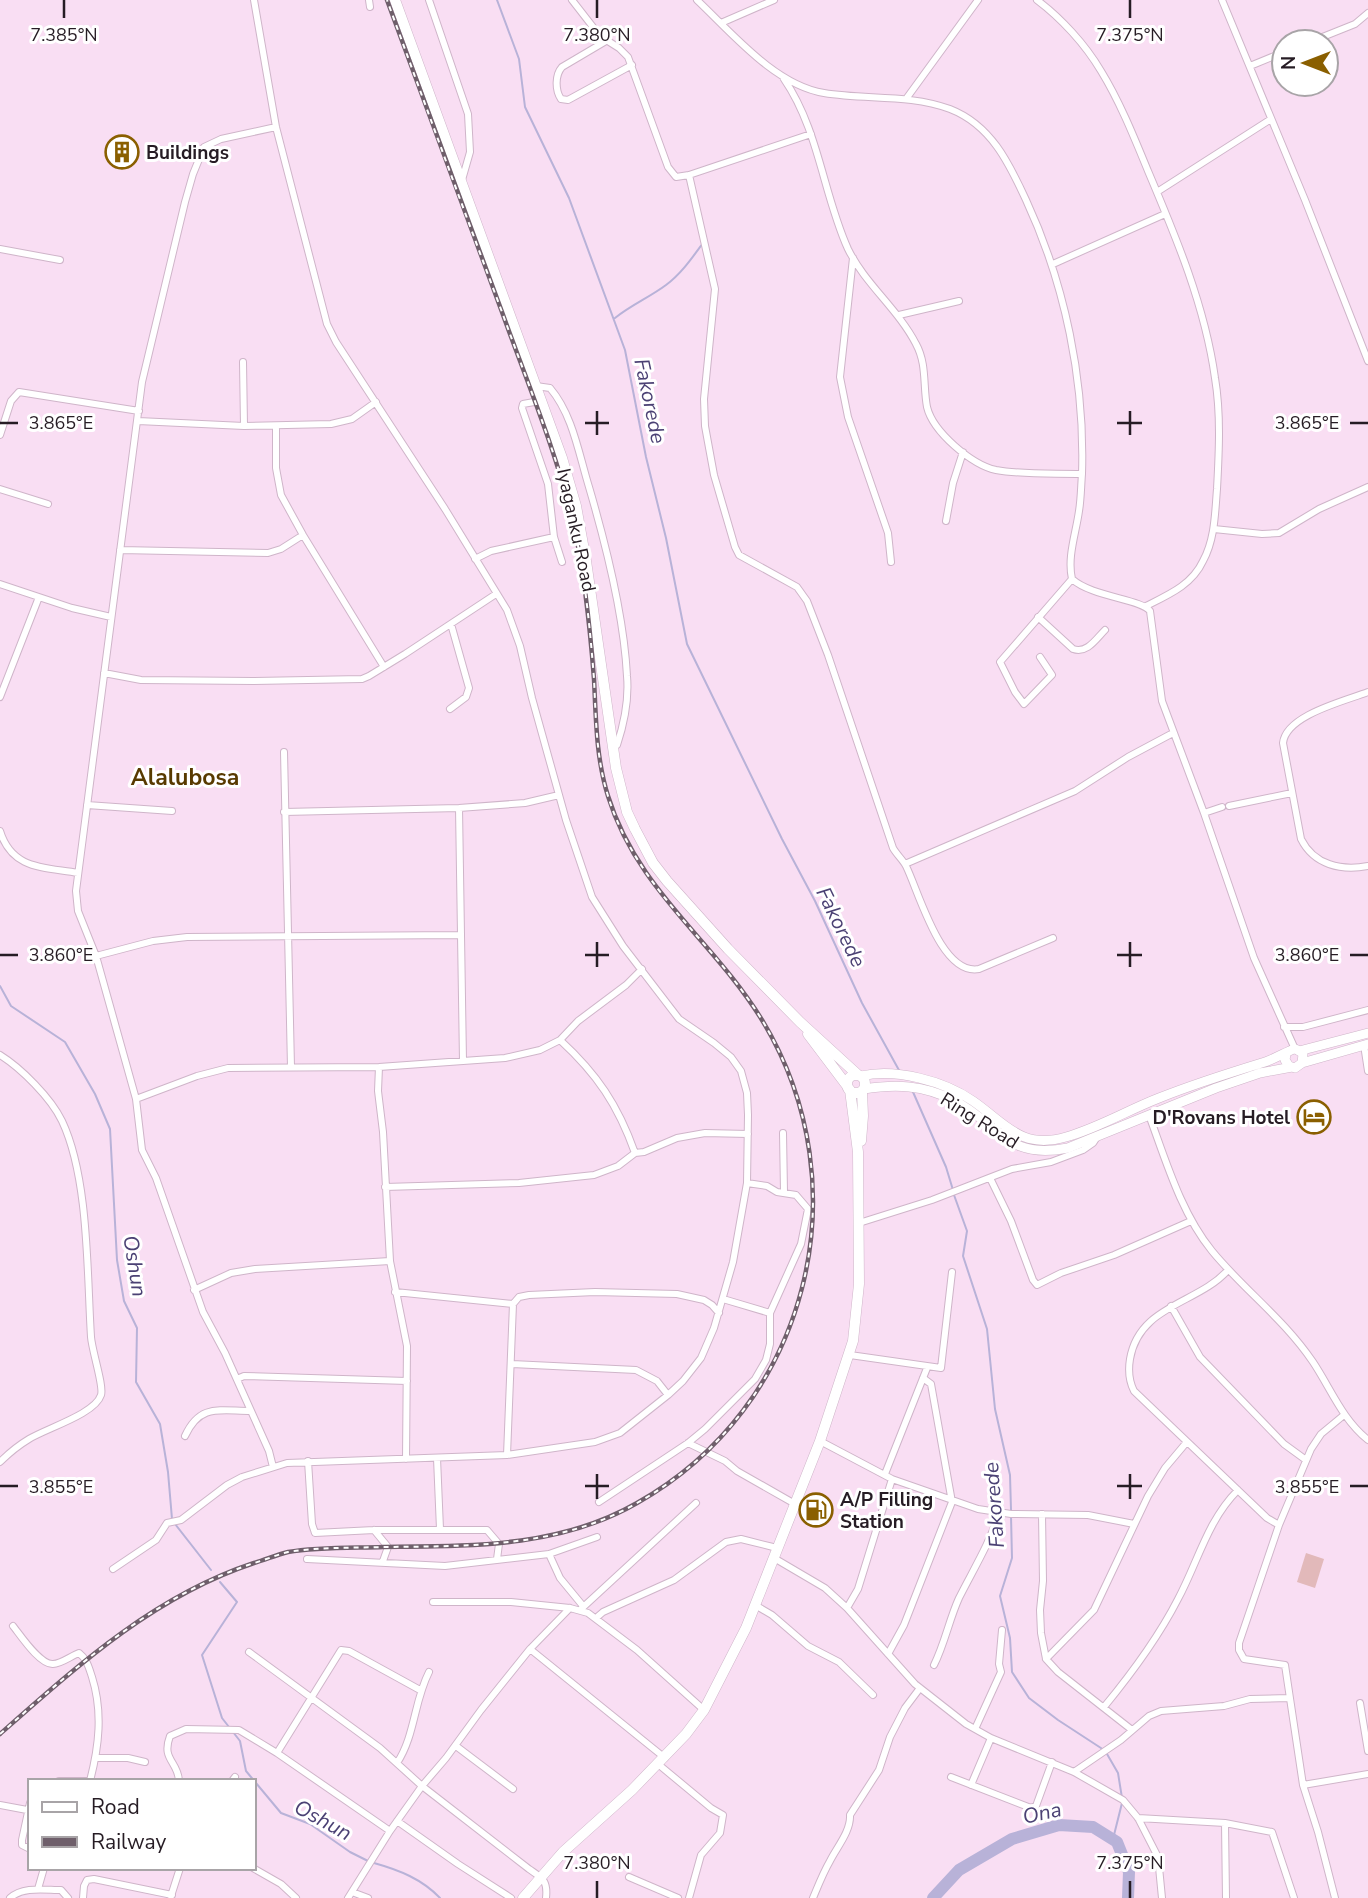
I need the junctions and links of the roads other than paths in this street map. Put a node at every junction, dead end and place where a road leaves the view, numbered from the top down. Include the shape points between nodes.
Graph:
1 (254, 0) edge
2 (395, 0) edge
3 (429, 0) edge
4 (572, 0) edge
5 (697, 0) edge
6 (774, 0) edge
7 (978, 0) edge
8 (1037, 0) edge
9 (1222, 0) edge
10 (1368, 13) edge
11 (721, 23) junction
12 (1340, 30) edge
13 (606, 41) junction
14 (1270, 58) edge
15 (632, 65) junction
16 (1250, 66) junction
17 (783, 78) junction
18 (906, 99) junction
19 (1271, 120) junction
20 (276, 127) junction
21 (811, 134) junction
22 (689, 175) junction
23 (462, 180) junction
24 (1157, 192) junction
25 (1166, 214) junction
26 (0, 249) edge
27 (853, 258) junction
28 (60, 260) dead end
29 (1053, 264) junction
30 (960, 301) dead end
31 (899, 315) junction
32 (1368, 361) edge
33 (243, 362) dead end
34 (536, 386) junction
35 (540, 397) junction
36 (376, 402) junction
37 (139, 411) junction
38 (138, 421) junction
39 (244, 426) junction
40 (276, 426) junction
41 (0, 435) edge
42 (963, 452) junction
43 (1082, 474) junction
44 (1368, 487) edge
45 (0, 489) edge
46 (48, 504) dead end
47 (946, 521) dead end
48 (1214, 528) junction
49 (303, 536) junction
50 (554, 537) junction
51 (120, 550) junction
52 (475, 559) junction
53 (562, 562) dead end
54 (891, 562) dead end
55 (1072, 579) junction
56 (0, 584) edge
57 (496, 594) junction
58 (39, 597) junction
59 (1146, 606) junction
60 (111, 617) junction
61 (1038, 617) junction
62 (452, 624) junction
63 (1105, 630) dead end
64 (1040, 657) dead end
65 (384, 667) junction
66 (104, 673) junction
67 (1368, 692) edge
68 (0, 698) edge
69 (450, 709) dead end
70 (1173, 733) junction
71 (612, 747) junction
72 (284, 752) dead end
73 (1292, 793) junction
74 (559, 795) junction
75 (87, 805) junction
76 (459, 808) junction
77 (172, 811) dead end
78 (284, 812) junction
79 (1204, 813) junction
80 (0, 831) edge
81 (905, 864) junction
82 (1368, 866) edge
83 (78, 873) junction
84 (459, 935) junction
85 (287, 936) junction
86 (1053, 938) dead end
87 (96, 956) junction
88 (642, 969) junction
89 (1368, 1010) edge
90 (800, 1022) junction
91 (1284, 1027) junction
92 (1368, 1033) edge
93 (560, 1040) junction
94 (1366, 1044) edge
95 (1292, 1052) junction
96 (0, 1055) edge
97 (463, 1061) junction
98 (1302, 1063) junction
99 (291, 1067) junction
100 (379, 1067) junction
101 (1292, 1067) junction
102 (1368, 1071) edge
103 (860, 1076) junction
104 (849, 1088) junction
105 (863, 1090) junction
106 (136, 1099) junction
107 (1149, 1115) junction
108 (748, 1133) junction
109 (783, 1133) dead end
110 (1098, 1135) junction
111 (858, 1152) junction
112 (635, 1153) junction
113 (990, 1178) junction
114 (747, 1183) junction
115 (385, 1187) junction
116 (784, 1192) junction
117 (1192, 1221) junction
118 (859, 1223) junction
119 (390, 1261) junction
120 (1228, 1270) junction
121 (952, 1272) dead end
122 (194, 1290) junction
123 (395, 1292) junction
124 (723, 1299) junction
125 (513, 1304) junction
126 (1171, 1306) junction
127 (719, 1313) junction
128 (770, 1313) junction
129 (850, 1355) junction
130 (512, 1364) junction
131 (927, 1368) junction
132 (923, 1378) junction
133 (237, 1379) junction
134 (407, 1381) junction
135 (668, 1395) junction
136 (251, 1411) junction
137 (1344, 1415) junction
138 (185, 1436) dead end
139 (1368, 1440) edge
140 (820, 1441) junction
141 (688, 1443) junction
142 (1186, 1443) junction
143 (508, 1455) junction
144 (436, 1458) junction
145 (406, 1459) junction
146 (1306, 1460) junction
147 (308, 1461) junction
148 (0, 1462) edge
149 (273, 1467) junction
150 (885, 1474) junction
151 (892, 1479) junction
152 (1238, 1490) junction
153 (599, 1502) dead end
154 (952, 1502) junction
155 (696, 1503) dead end
156 (795, 1504) junction
157 (999, 1513) junction
158 (1042, 1514) junction
159 (1135, 1524) junction
160 (1279, 1525) junction
161 (440, 1529) junction
162 (374, 1530) junction
163 (597, 1537) dead end
164 (776, 1553) junction
165 (549, 1554) junction
166 (307, 1559) dead end
167 (497, 1559) junction
168 (383, 1561) junction
169 (113, 1569) dead end
170 (433, 1602) dead end
171 (755, 1605) junction
172 (570, 1608) junction
173 (581, 1608) junction
174 (847, 1608) junction
175 (596, 1618) junction
176 (13, 1626) dead end
177 (1002, 1630) dead end
178 (530, 1649) junction
179 (249, 1651) dead end
180 (888, 1654) junction
181 (1046, 1658) junction
182 (934, 1665) dead end
183 (429, 1672) dead end
184 (920, 1688) junction
185 (420, 1690) junction
186 (873, 1695) dead end
187 (310, 1698) junction
188 (1289, 1698) junction
189 (1360, 1703) dead end
190 (1104, 1707) junction
191 (704, 1710) junction
192 (975, 1729) junction
193 (1132, 1730) junction
194 (991, 1738) junction
195 (456, 1746) junction
196 (1368, 1751) edge
197 (277, 1753) junction
198 (96, 1758) junction
199 (661, 1761) junction
200 (145, 1762) dead end
201 (1052, 1762) junction
202 (397, 1763) junction
203 (1074, 1772) junction
204 (1368, 1774) edge
205 (951, 1777) dead end
206 (91, 1779) edge
207 (179, 1779) edge
208 (971, 1785) junction
209 (1303, 1785) junction
210 (422, 1786) junction
211 (513, 1790) dead end
212 (0, 1805) edge
213 (28, 1807) edge
214 (28, 1812) edge
215 (1138, 1818) junction
216 (397, 1821) junction
217 (1225, 1823) junction
218 (390, 1831) junction
219 (28, 1848) edge
220 (43, 1870) edge
221 (179, 1870) edge
222 (256, 1870) edge
223 (542, 1877) junction
224 (629, 1877) dead end
225 (38, 1889) junction
226 (350, 1895) edge
227 (171, 1897) edge
228 (10, 1898) edge
229 (68, 1898) edge
230 (83, 1898) edge
231 (296, 1898) edge
232 (368, 1898) edge
233 (511, 1898) edge
234 (523, 1898) edge
235 (546, 1898) edge
236 (678, 1898) edge
237 (689, 1898) edge
238 (813, 1898) edge
239 (1162, 1898) edge
240 (1226, 1898) edge
241 (1294, 1898) edge
242 (1335, 1898) edge

1 - 20 street
2 - 23 highway, Iyaganku Road
3 - 23 street via 468,114 470,152
4 - 13 street
5 - 11 street
6 - 11 street
7 - 18 street
8 - 24 street via 1071,32 1100,70
9 - 16 street
10 - 12 street
11 - 17 street
13 - 15 street via 619,48
13 - 15 street via 558,72 561,99 568,100
14 - 16 street
15 - 22 street via 668,166 676,177
16 - 19 street
17 - 18 street via 823,93
17 - 21 street
18 - 29 street via 953,110 999,147
19 - 24 street
19 - 32 street
20 - 36 street via 327,324
20 - 37 street via 208,143 201,153 173,247
21 - 22 street
21 - 27 street
22 - 81 street via 715,289 705,426 730,533 739,555 797,587 807,601 893,848
23 - 34 highway, Iyaganku Road
24 - 25 street
25 - 29 street
25 - 48 street via 1199,308 1216,380 1219,453
26 - 28 street
27 - 31 street
27 - 54 street via 840,377 848,417 888,533
29 - 43 street via 1074,361
30 - 31 street
31 - 42 street via 922,358 930,414
33 - 39 street
34 - 35 highway, Iyaganku Road
34 - 71 street via 550,388 561,405 600,523 627,676 620,737
35 - 50 street via 522,408 548,484
35 - 71 highway, Iyaganku Road via 581,530
36 - 40 street via 342,422
36 - 52 street
37 - 38 street
37 - 41 street via 19,392 11,401
38 - 39 street
38 - 51 street
39 - 40 street
40 - 49 street via 278,485
42 - 43 street via 992,469
42 - 47 street
43 - 55 street
44 - 48 street via 1279,533
45 - 46 street
48 - 59 street via 1196,573
49 - 51 street via 268,553
49 - 65 street
50 - 52 street
50 - 53 street
51 - 60 street
52 - 57 street
55 - 59 street via 1095,592
55 - 61 street
56 - 58 street
57 - 62 street
57 - 74 street via 515,629
58 - 60 street
58 - 68 street
59 - 70 street via 1152,617 1162,701
60 - 66 street
61 - 63 street via 1078,651
61 - 64 street via 1000,662 1024,705 1052,675
62 - 65 street
62 - 69 street via 469,688 466,698
65 - 66 street via 369,676 345,680 141,680
66 - 75 street
67 - 73 street via 1300,719 1289,728 1283,743
70 - 79 street
70 - 81 street via 1074,791
71 - 90 highway, Iyaganku Road via 627,812 653,863
72 - 78 street
73 - 79 street
73 - 82 street via 1301,839 1309,852 1342,868
74 - 76 street via 525,803
74 - 88 street via 592,897
75 - 77 street
75 - 83 street
76 - 78 street
76 - 84 street
78 - 85 street
79 - 91 street via 1254,958
80 - 83 street via 21,862
81 - 86 street via 935,932 961,966 979,969
83 - 87 street via 78,911
84 - 85 street
84 - 97 street
85 - 87 street via 153,940
85 - 99 street
87 - 106 street
88 - 93 street
88 - 108 street via 679,1019 736,1062 747,1093
89 - 91 street via 1303,1027
90 - 103 highway, Iyaganku Road
90 - 104 highway, Iyaganku Road
91 - 95 street
92 - 95 main road, Ring Road
93 - 97 street via 526,1054
93 - 112 street via 613,1100
94 - 98 main road
94 - 102 street
95 - 98 main road via 1303,1057
95 - 101 main road via 1287,1063
95 - 103 main road, Ring Road via 1157,1098 1072,1136 1040,1141 1009,1131 946,1086 910,1077
96 - 148 street via 55,1109 69,1142 82,1207 93,1350 102,1389 88,1410 26,1440
97 - 100 street
98 - 101 main road
99 - 100 street
99 - 106 street via 215,1070
100 - 115 street
101 - 107 main road, Ring Road via 1248,1077
103 - 104 highway via 850,1077
103 - 105 highway via 865,1082
104 - 105 highway via 854,1093
104 - 111 highway
105 - 110 main road, Ring Road via 926,1088 956,1101 999,1134 1031,1150 1055,1151
105 - 111 highway
106 - 122 street via 142,1150
107 - 110 main road, Ring Road
107 - 117 street
108 - 112 street via 690,1135
108 - 114 street
109 - 116 street
110 - 113 street via 1083,1150
111 - 118 highway
112 - 115 street via 607,1171 571,1178
113 - 117 street via 1037,1285
113 - 118 street
114 - 116 street
114 - 124 street
115 - 119 street
116 - 128 street via 796,1195 807,1209 802,1244
117 - 120 street
118 - 129 highway via 857,1318
119 - 122 street via 239,1271
119 - 123 street
120 - 126 street via 1214,1284
120 - 137 street via 1263,1302 1313,1362
121 - 131 street via 943,1365
122 - 133 street
123 - 125 street
123 - 134 street via 407,1346
124 - 127 street
124 - 128 street
125 - 127 street via 529,1295 668,1294 704,1300
125 - 130 street
126 - 142 street via 1137,1338 1129,1375 1134,1391
126 - 146 street via 1200,1357 1284,1444
127 - 135 street via 701,1358
128 - 141 street via 770,1344 755,1379
129 - 131 street
129 - 140 highway
130 - 135 street via 636,1370 657,1381
130 - 143 street
131 - 132 street
132 - 150 street
132 - 154 street via 931,1384
133 - 134 street
133 - 136 street
134 - 145 street
135 - 143 street via 606,1439
136 - 138 street via 201,1414
136 - 149 street
137 - 139 street
137 - 146 street via 1321,1434
140 - 150 street
140 - 156 highway
141 - 153 street
141 - 156 street
142 - 152 street
142 - 159 street via 1159,1478
143 - 144 street
144 - 145 street
144 - 161 street
145 - 147 street
146 - 160 street
147 - 149 street
147 - 162 street via 313,1530
149 - 169 street via 242,1477 181,1520 167,1523 158,1538
150 - 151 street
151 - 154 street
151 - 174 street via 858,1589
152 - 160 street
152 - 190 street via 1216,1517 1179,1599
154 - 157 street
154 - 180 street
155 - 173 street
156 - 164 highway
157 - 158 street
157 - 182 street
158 - 159 street via 1088,1515
158 - 181 street via 1040,1611
159 - 181 street via 1094,1609
160 - 188 street via 1239,1650 1248,1660 1285,1665
161 - 162 street
161 - 167 street via 487,1530 499,1544
162 - 168 street via 388,1547
163 - 165 street
164 - 171 highway
164 - 174 street
164 - 175 street via 741,1539 726,1542 674,1580
165 - 167 street
165 - 173 street
166 - 168 street
167 - 168 street via 445,1566
170 - 172 street
171 - 186 street via 808,1646 839,1661
171 - 191 highway
172 - 173 street
172 - 178 street
173 - 175 street
174 - 180 street
175 - 191 street
176 - 198 street via 48,1663 79,1653 86,1659 99,1714
177 - 192 street via 1001,1672
178 - 195 street
178 - 199 street
179 - 187 street
180 - 184 street
181 - 190 street
183 - 185 street
184 - 192 street
184 - 238 street via 890,1737 879,1770 850,1815 848,1830
185 - 187 street via 344,1650
185 - 202 street
187 - 197 street
187 - 202 street
188 - 193 street via 1161,1711
188 - 209 street
189 - 196 street
190 - 193 street
191 - 199 highway
192 - 194 street
193 - 203 street
194 - 201 street
194 - 208 street
195 - 210 street
195 - 211 street
197 - 207 street via 239,1730 186,1729 170,1736 167,1753
197 - 218 street
198 - 200 street
198 - 206 street
199 - 223 highway
199 - 237 street via 723,1815 720,1833 702,1855
201 - 203 street
201 - 208 street via 1034,1808
202 - 210 street
203 - 215 street via 1123,1800
204 - 209 street
205 - 208 street
209 - 242 street
210 - 216 street
210 - 223 street
212 - 213 street
214 - 219 street via 22,1840
215 - 217 street
215 - 239 street via 1158,1857
216 - 218 street
216 - 233 street
217 - 240 street
217 - 241 street via 1272,1832
218 - 226 street
220 - 225 street
221 - 227 street
222 - 231 street
223 - 234 highway
223 - 235 street via 547,1883
224 - 236 street
225 - 228 street via 17,1892
225 - 229 street via 61,1890
226 - 232 street
227 - 230 street via 94,1879 87,1880

